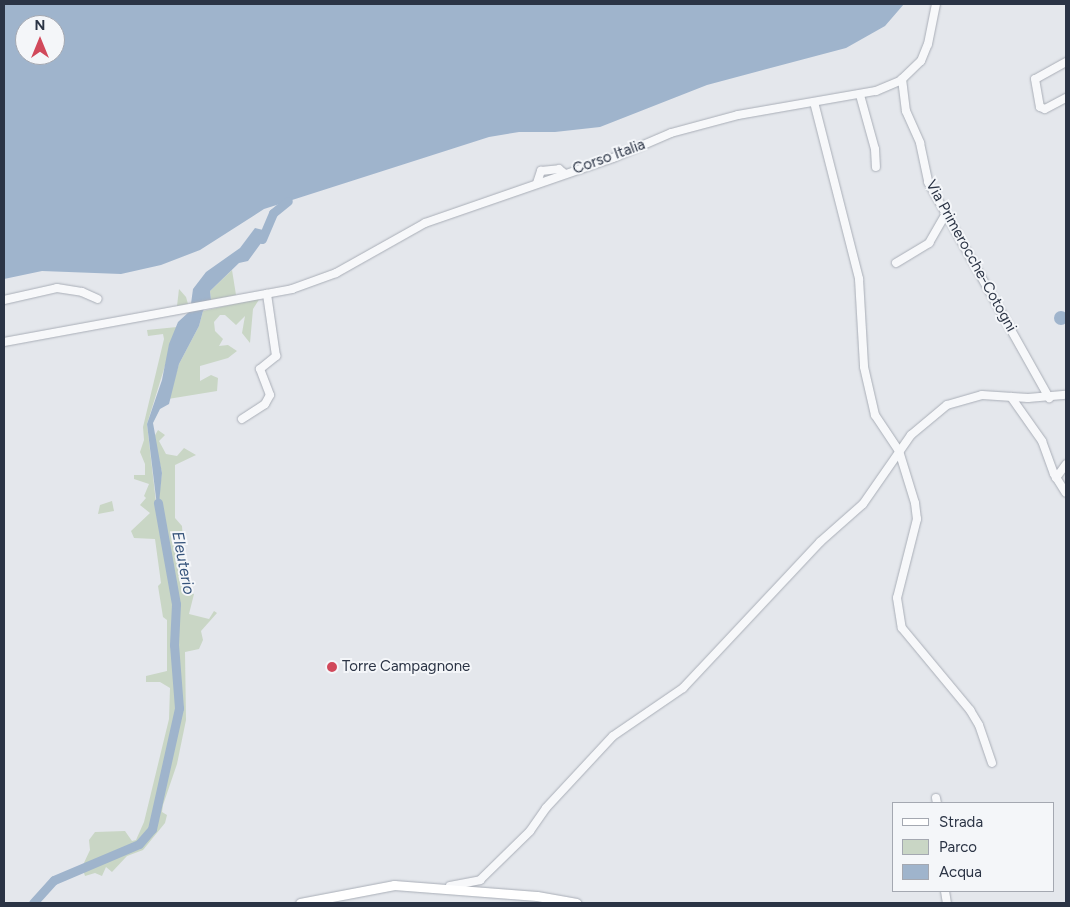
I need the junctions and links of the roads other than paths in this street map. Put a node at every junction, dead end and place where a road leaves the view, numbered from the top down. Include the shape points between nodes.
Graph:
1 (936, 4) edge
2 (1066, 62) edge
3 (902, 79) junction
4 (860, 95) junction
5 (1066, 98) edge
6 (814, 102) junction
7 (876, 167) dead end
8 (946, 212) junction
9 (896, 263) dead end
10 (267, 294) junction
11 (4, 300) edge
12 (98, 300) dead end
13 (4, 342) edge
14 (1066, 395) edge
15 (1011, 397) junction
16 (1049, 398) junction
17 (242, 419) dead end
18 (898, 451) junction
19 (1066, 464) edge
20 (1056, 478) junction
21 (1066, 493) edge
22 (992, 763) dead end
23 (429, 887) junction
24 (300, 903) edge
25 (576, 903) edge

1 - 3 street, Corso Italia via 926,53
2 - 5 street via 1035,79 1040,107 1045,109
3 - 4 street, Corso Italia
3 - 8 street, Via Primerocche-Cotogni via 906,111 920,143 928,182
4 - 6 street, Corso Italia
4 - 7 street via 875,149
6 - 10 street, Corso Italia via 717,119 564,174 559,168 541,171 536,183 407,231 336,273
6 - 18 street via 859,279 864,367 875,416
8 - 9 street via 929,243
8 - 16 street, Via Primerocche-Cotogni
10 - 13 street
10 - 17 street via 276,356 260,369 270,395 265,404
11 - 12 street via 56,288 82,292
14 - 16 street
15 - 16 street
15 - 18 street via 982,395 947,405 911,435
15 - 20 street via 1042,441
18 - 22 street via 917,519 897,598 902,628 970,710 979,724
18 - 23 street via 884,478 863,504 820,542 707,664 660,706 625,725 613,736 546,808 530,831 480,880 467,885
19 - 20 street
20 - 21 street
23 - 24 main road via 374,888
23 - 25 main road via 537,896

